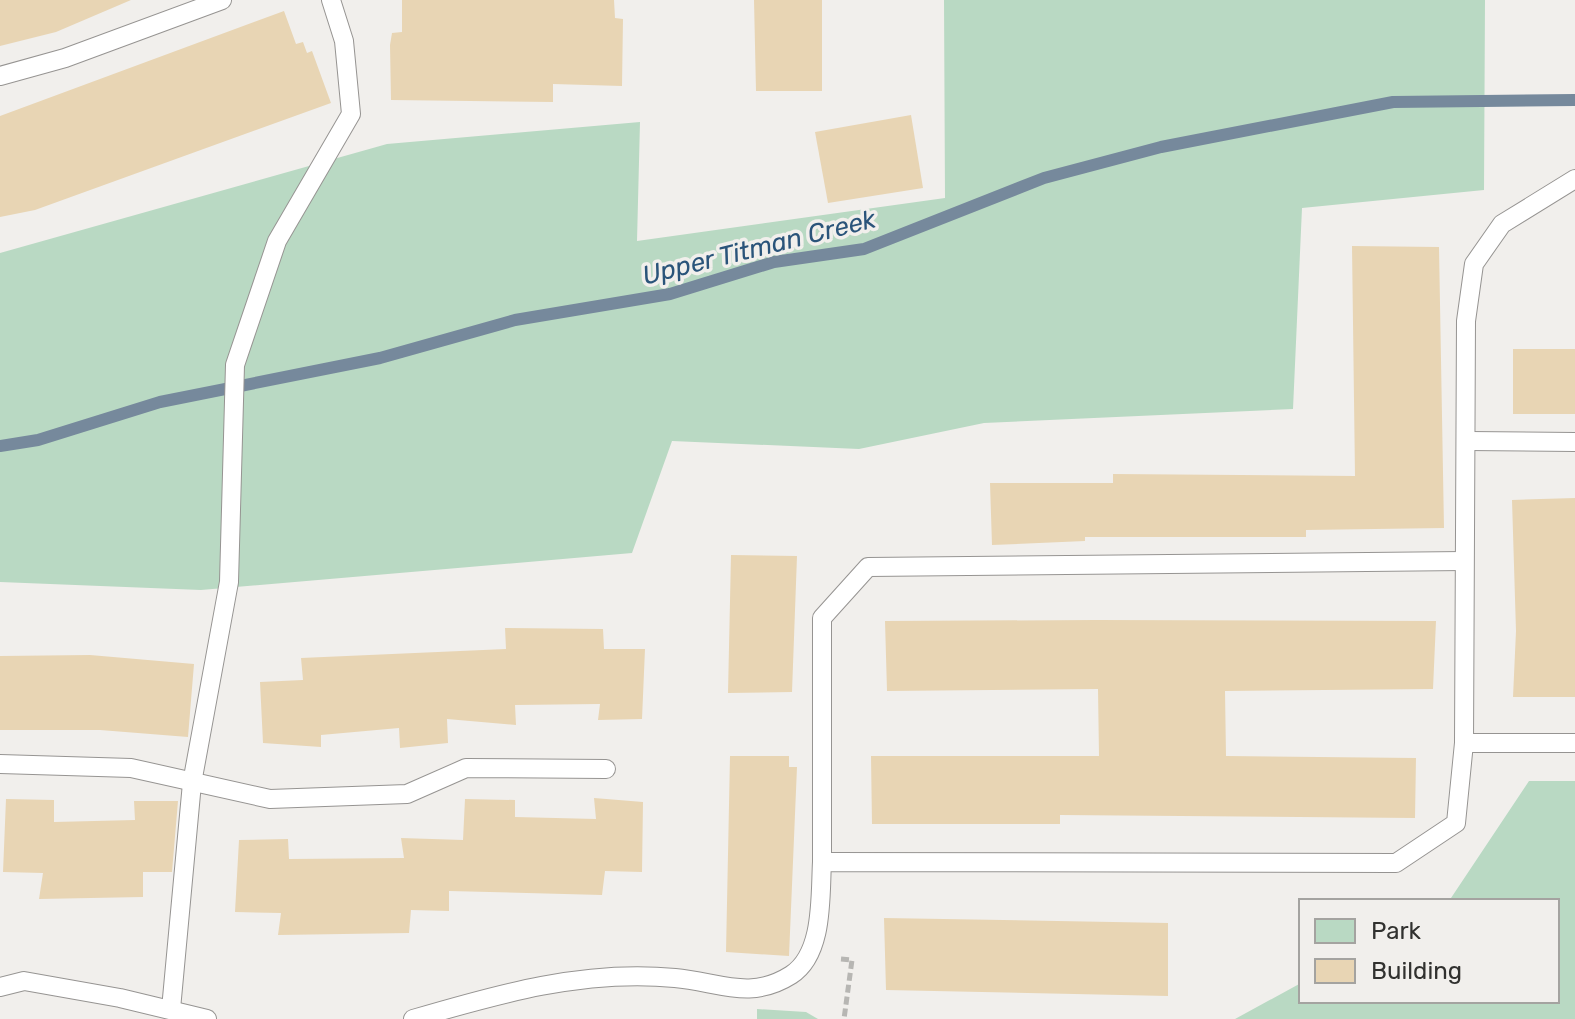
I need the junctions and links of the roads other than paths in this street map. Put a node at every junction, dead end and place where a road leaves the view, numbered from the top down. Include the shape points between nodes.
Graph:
1 (222, 0) edge
2 (331, 0) edge
3 (0, 76) edge
4 (1575, 179) edge
5 (1468, 441) junction
6 (1575, 442) edge
7 (1464, 561) junction
8 (1464, 743) junction
9 (1575, 743) edge
10 (0, 764) edge
11 (606, 769) dead end
12 (192, 783) junction
13 (822, 862) junction
14 (0, 987) edge
15 (171, 1009) junction
16 (207, 1019) edge
17 (413, 1019) edge

1 - 3 lane via 65,58
2 - 12 lane via 344,41 351,114 277,241 235,365 229,582
4 - 5 lane via 1502,224 1474,264 1466,321
5 - 6 lane
5 - 7 lane
7 - 8 lane
7 - 13 lane via 868,567 822,618
8 - 9 lane
8 - 13 lane via 1456,823 1396,863
10 - 12 lane via 131,768
11 - 12 lane via 466,768 407,794 270,799
12 - 15 lane
13 - 17 lane via 819,933 794,974 755,992 674,978 618,977 519,988
14 - 15 lane via 24,981
15 - 16 lane

